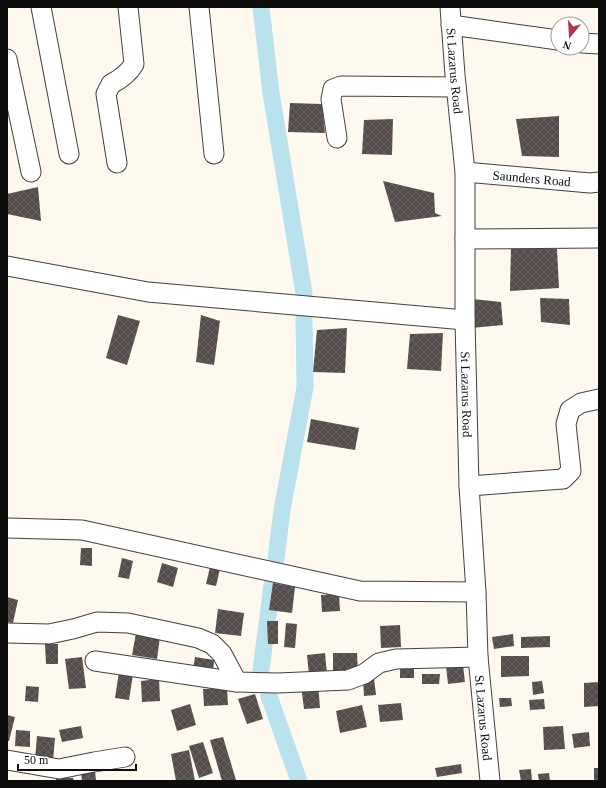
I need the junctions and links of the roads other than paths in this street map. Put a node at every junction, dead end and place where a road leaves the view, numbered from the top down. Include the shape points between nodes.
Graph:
1 (41, 7) edge
2 (128, 7) edge
3 (200, 7) edge
4 (451, 16) edge
5 (550, 38) edge
6 (7, 59) edge
7 (456, 87) junction
8 (338, 138) dead end
9 (69, 154) dead end
10 (214, 154) dead end
11 (117, 163) dead end
12 (31, 172) dead end
13 (465, 172) junction
14 (599, 182) edge
15 (599, 238) edge
16 (465, 239) junction
17 (7, 266) edge
18 (465, 320) junction
19 (599, 399) edge
20 (469, 486) junction
21 (7, 528) edge
22 (476, 592) junction
23 (7, 633) edge
24 (478, 657) junction
25 (94, 661) dead end
26 (237, 682) junction
27 (125, 758) dead end
28 (7, 760) edge
29 (490, 781) edge

1 - 9 street
2 - 11 street via 134,64 121,79 110,84 106,94
3 - 10 street
4 - 5 street
4 - 7 street, St Lazarus Road
6 - 12 street
7 - 8 street via 342,86 332,89 331,99
7 - 13 street, St Lazarus Road
13 - 14 street, Saunders Road
13 - 16 street, St Lazarus Road
15 - 16 street
16 - 18 street, St Lazarus Road
17 - 18 street via 148,292
18 - 20 street, St Lazarus Road
19 - 20 street via 581,403 570,410 566,424 571,471 563,479
20 - 22 street, St Lazarus Road
21 - 22 street via 82,530 360,590
22 - 24 street, St Lazarus Road
23 - 26 street via 49,634 97,622 128,623 198,638 212,644 222,654
24 - 26 street via 396,659 379,663 364,674 348,680
24 - 29 street, St Lazarus Road
25 - 26 street
27 - 28 street via 59,769

